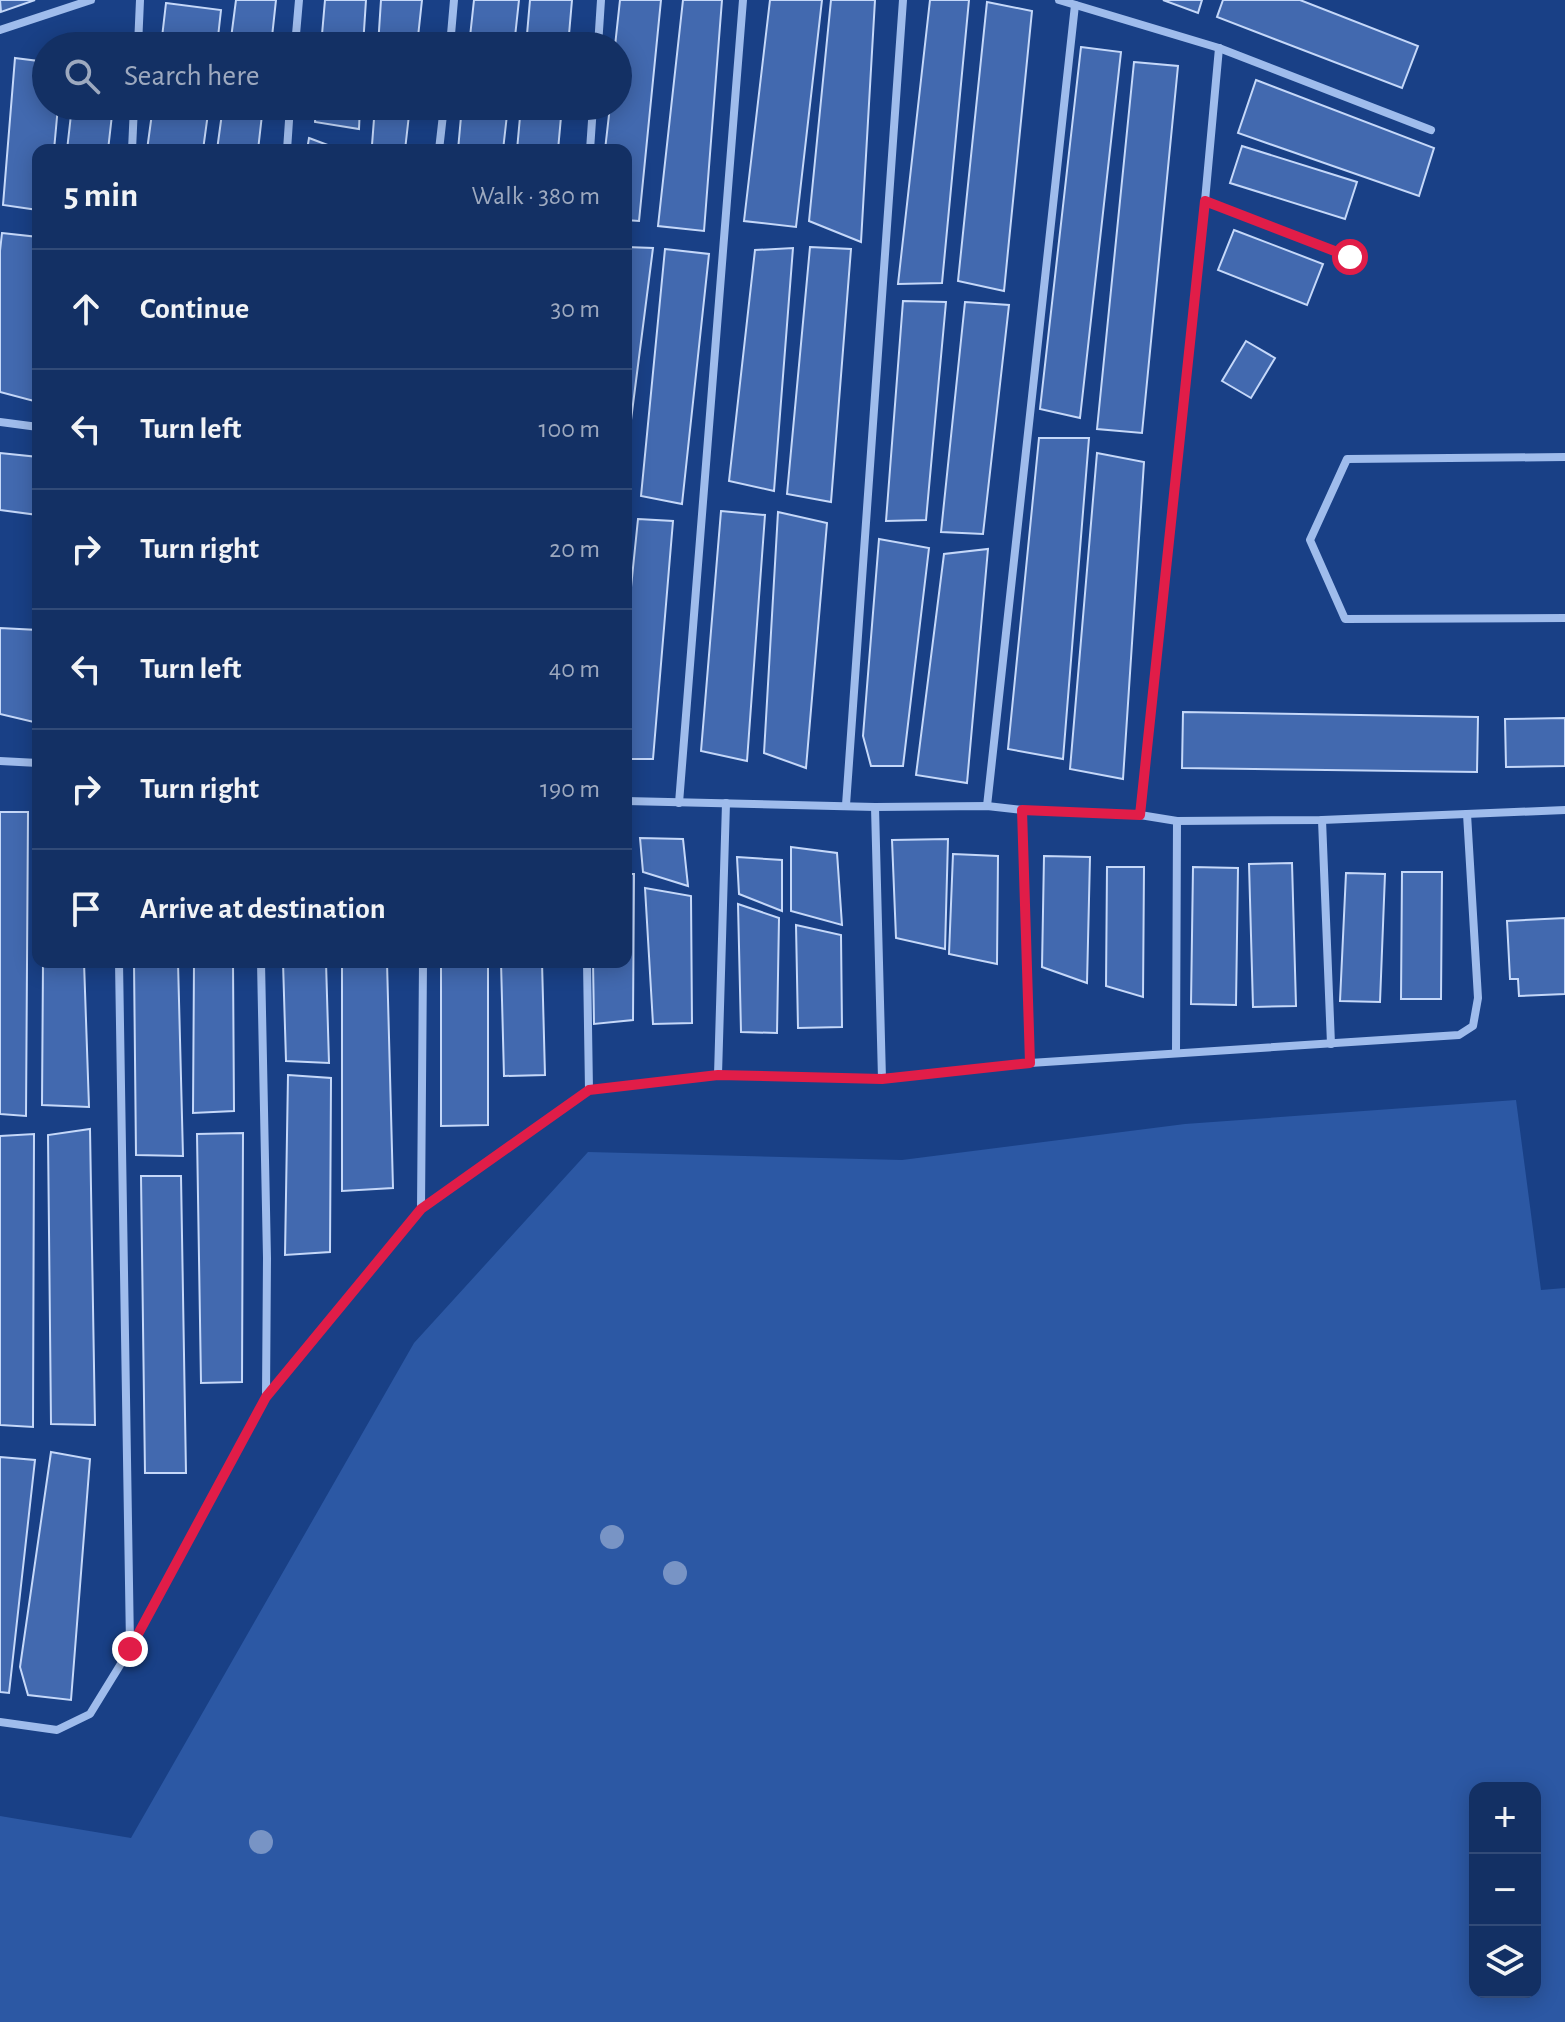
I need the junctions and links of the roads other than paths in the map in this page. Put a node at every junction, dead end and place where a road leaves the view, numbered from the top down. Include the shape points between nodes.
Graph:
1 (91, 0) edge
2 (140, 0) edge
3 (299, 0) edge
4 (454, 0) edge
5 (601, 0) edge
6 (743, 0) edge
7 (903, 0) edge
8 (1059, 0) edge
9 (1075, 5) junction
10 (0, 30) edge
11 (139, 32) edge
12 (296, 32) edge
13 (451, 32) edge
14 (599, 32) edge
15 (1219, 48) junction
16 (133, 120) edge
17 (289, 120) edge
18 (442, 120) edge
19 (592, 120) edge
20 (1431, 130) dead end
21 (132, 144) edge
22 (287, 144) edge
23 (440, 144) edge
24 (590, 144) edge
25 (1205, 201) junction
26 (1350, 257) dead end
27 (0, 422) edge
28 (32, 426) edge
29 (1565, 457) edge
30 (1565, 618) edge
31 (0, 761) edge
32 (32, 763) edge
33 (632, 801) edge
34 (679, 803) junction
35 (726, 803) junction
36 (846, 805) junction
37 (987, 806) junction
38 (875, 807) junction
39 (1022, 810) junction
40 (1565, 810) edge
41 (1467, 814) junction
42 (1140, 815) junction
43 (1322, 820) junction
44 (1177, 821) junction
45 (119, 968) edge
46 (261, 968) edge
47 (423, 968) edge
48 (587, 968) edge
49 (1331, 1044) junction
50 (1176, 1052) junction
51 (1030, 1063) junction
52 (718, 1075) junction
53 (882, 1079) junction
54 (589, 1090) junction
55 (421, 1209) junction
56 (266, 1397) junction
57 (130, 1649) junction
58 (0, 1722) edge

1 - 10 street
2 - 11 street
3 - 12 street
4 - 13 street
5 - 14 street
6 - 34 street
7 - 36 street
8 - 9 street
9 - 15 street
9 - 37 street
15 - 20 street
15 - 25 street
16 - 21 street
17 - 22 street
18 - 23 street
19 - 24 street
25 - 26 street
25 - 42 street
27 - 28 street
29 - 30 street via 1347,459 1310,540 1345,619
31 - 32 street
33 - 34 street
34 - 35 street
35 - 36 street
35 - 52 street
36 - 38 street
37 - 38 street
37 - 39 street
38 - 53 street
39 - 42 street
39 - 51 street
40 - 41 street
41 - 43 street
41 - 49 street via 1478,998 1473,1026 1459,1035
42 - 44 street
43 - 44 street
43 - 49 street
44 - 50 street
45 - 57 street
46 - 56 street
47 - 55 street
48 - 54 street
49 - 50 street
50 - 51 street
51 - 53 street
52 - 53 street
52 - 54 street
54 - 55 street
55 - 56 street
56 - 57 street
57 - 58 street via 90,1714 57,1730

